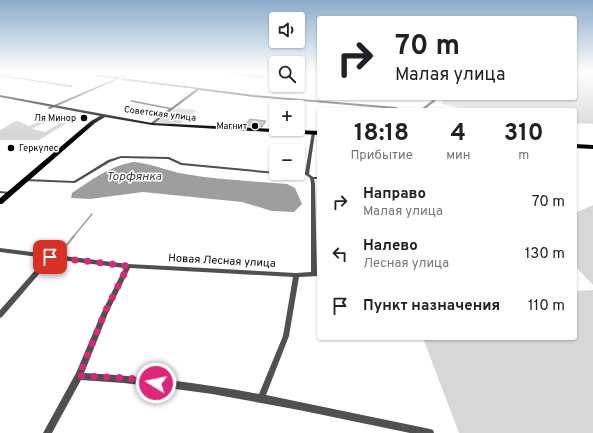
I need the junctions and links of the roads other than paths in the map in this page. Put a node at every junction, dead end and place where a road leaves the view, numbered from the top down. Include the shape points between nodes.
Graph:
1 (88, 92) edge
2 (194, 92) edge
3 (230, 92) edge
4 (0, 97) edge
5 (435, 100) edge
6 (132, 101) dead end
7 (51, 107) junction
8 (386, 108) edge
9 (425, 108) edge
10 (172, 109) junction
11 (102, 117) junction
12 (152, 124) junction
13 (317, 135) edge
14 (312, 136) junction
15 (577, 145) edge
16 (593, 146) edge
17 (269, 171) edge
18 (305, 175) edge
19 (310, 176) junction
20 (317, 178) edge
21 (25, 180) junction
22 (0, 192) edge
23 (10, 193) junction
24 (0, 202) edge
25 (0, 250) edge
26 (50, 257) junction
27 (128, 266) junction
28 (317, 274) edge
29 (296, 275) junction
30 (0, 315) edge
31 (79, 376) junction
32 (261, 398) junction
33 (47, 433) edge
34 (430, 433) edge

1 - 7 street
2 - 10 street
3 - 8 street
4 - 7 main road, Советская улица
5 - 9 street
6 - 10 street
7 - 11 main road, Советская улица
10 - 12 street
11 - 12 main road, Советская улица
11 - 14 main road, Советская улица via 165,128
11 - 21 main road
12 - 14 main road, Советская улица
13 - 14 main road, Советская улица
14 - 19 street, Новая Лесная улица
15 - 16 main road
17 - 21 street via 181,164 169,158 121,157 109,161 75,182
18 - 19 street
19 - 20 street
19 - 28 street, Новая Лесная улица via 313,184
21 - 23 main road
22 - 23 street
23 - 24 main road
25 - 26 street, Новая Лесная улица
26 - 27 street, Новая Лесная улица
26 - 30 street
27 - 29 street, Новая Лесная улица
27 - 31 street via 105,312
28 - 29 street, Новая Лесная улица
29 - 32 street via 286,336
31 - 32 street via 129,378
31 - 33 street
32 - 34 street

